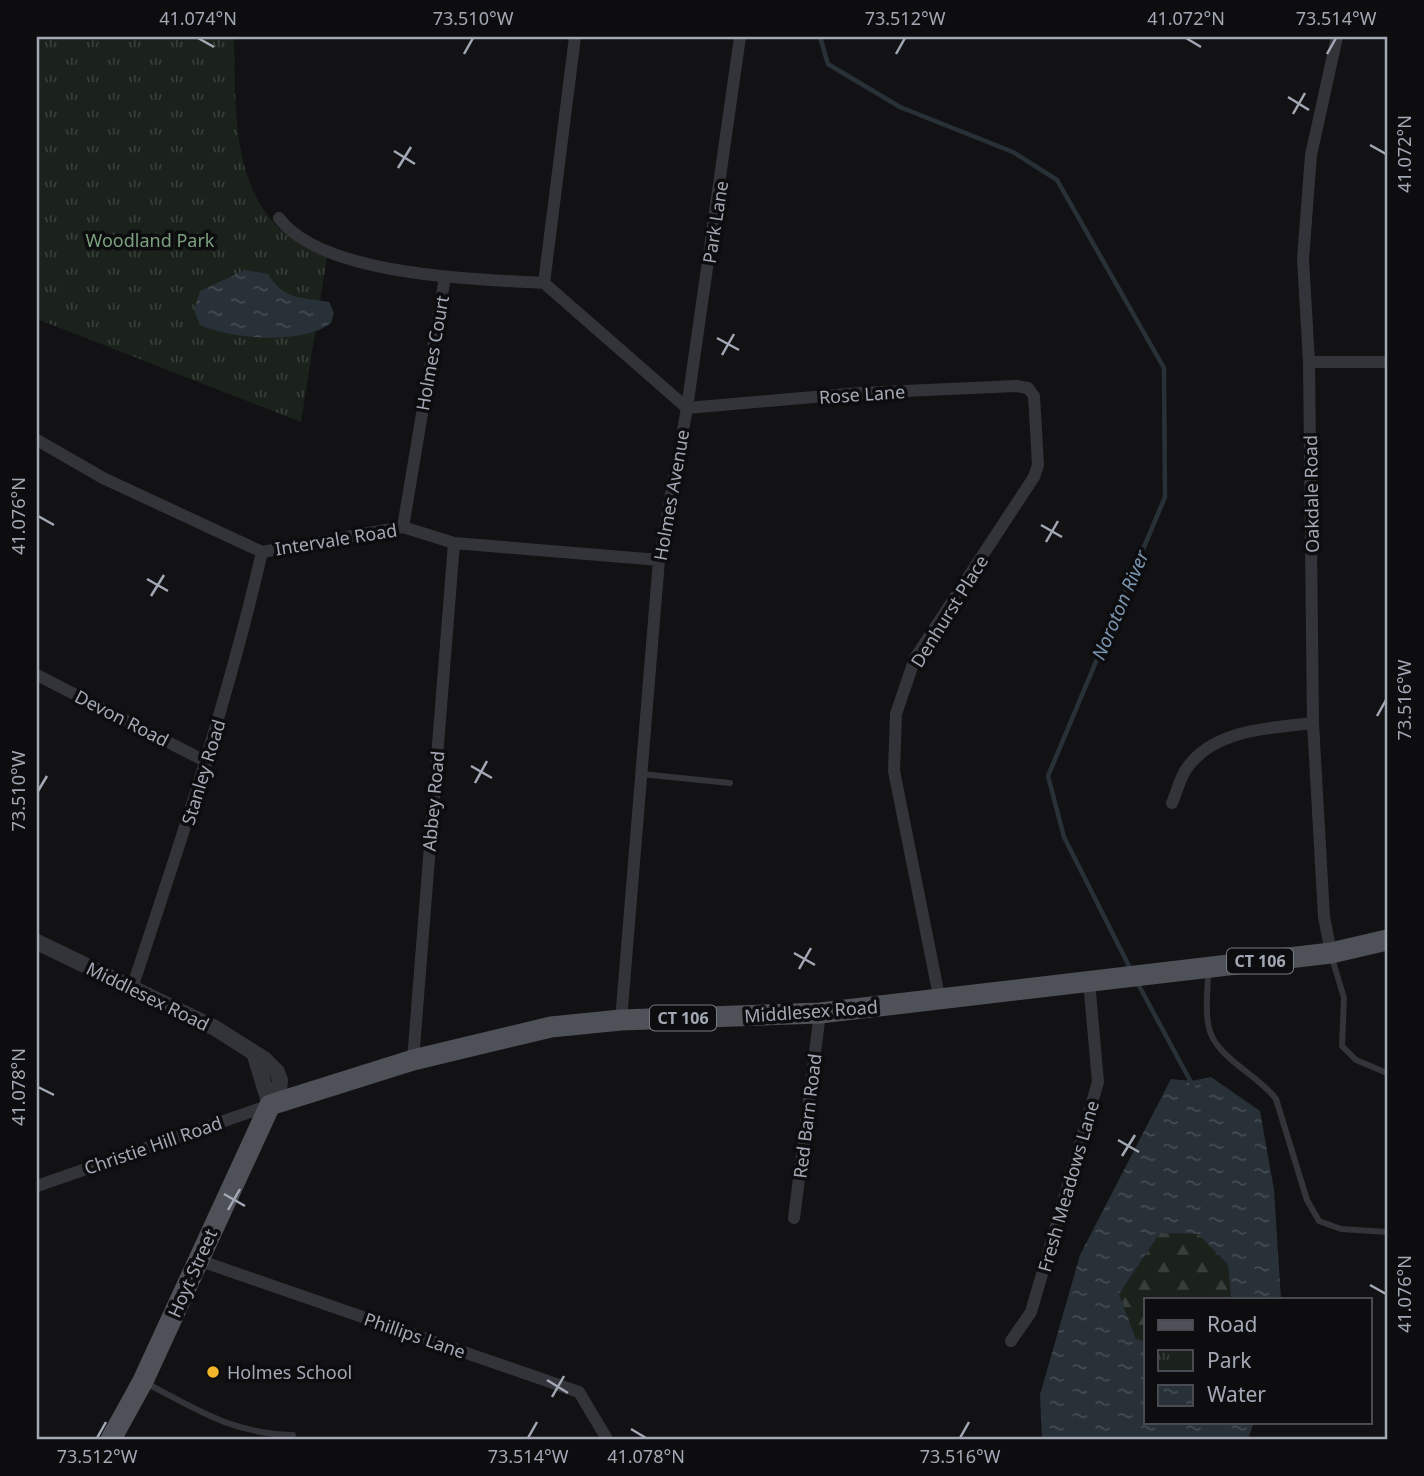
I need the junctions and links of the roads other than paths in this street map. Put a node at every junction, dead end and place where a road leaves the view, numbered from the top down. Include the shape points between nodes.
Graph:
1 (575, 37) edge
2 (740, 37) edge
3 (1337, 37) edge
4 (279, 218) dead end
5 (445, 277) junction
6 (544, 283) junction
7 (1309, 362) junction
8 (1387, 362) edge
9 (1034, 396) joint
10 (687, 408) junction
11 (37, 440) edge
12 (403, 527) junction
13 (454, 543) junction
14 (262, 552) junction
15 (659, 560) junction
16 (37, 675) edge
17 (1313, 723) junction
18 (207, 762) junction
19 (641, 774) junction
20 (730, 783) dead end
21 (1172, 803) dead end
22 (1387, 940) edge
23 (37, 942) edge
24 (1331, 953) junction
25 (1198, 969) junction
26 (1097, 980) junction
27 (132, 988) junction
28 (940, 1001) junction
29 (820, 1013) junction
30 (621, 1020) junction
31 (413, 1060) junction
32 (1387, 1073) edge
33 (270, 1105) junction
34 (37, 1186) edge
35 (794, 1218) dead end
36 (1387, 1231) edge
37 (198, 1260) junction
38 (1011, 1341) dead end
39 (143, 1381) junction
40 (293, 1435) dead end
41 (111, 1439) edge
42 (607, 1439) edge

1 - 6 street
2 - 10 street, Park Lane
3 - 7 street, Oakdale Road via 1311,155 1305,223
4 - 5 street via 290,232 321,248 376,265
5 - 6 street, Holmes Court
5 - 12 street, Holmes Court
6 - 10 street, Holmes Avenue
7 - 8 street
7 - 17 street, Oakdale Road
9 - 10 street, Rose Lane via 1028,388 1016,386
9 - 28 street, Denhurst Place via 1038,465 1034,477 915,658 896,714 894,771
10 - 15 street, Holmes Avenue
11 - 14 street, Intervale Road via 103,478
12 - 13 street, Intervale Road
12 - 14 street, Intervale Road
13 - 15 street, Intervale Road
13 - 31 street, Abbey Road
14 - 18 street, Stanley Road
15 - 19 street, Holmes Avenue
16 - 18 street, Devon Road
17 - 21 street via 1249,732 1206,749 1187,768
17 - 24 street, Oakdale Road via 1324,917
18 - 27 street, Stanley Road
19 - 20 lane
19 - 30 street, Holmes Avenue
22 - 24 main road, CT 106
23 - 27 street, Middlesex Road
24 - 25 main road, CT 106
24 - 32 lane via 1344,998 1342,1046 1356,1060
25 - 26 main road, Middlesex Road / CT 106
25 - 36 lane via 1208,1025 1220,1049 1265,1084 1276,1099 1312,1212 1329,1226
26 - 28 main road, Middlesex Road / CT 106
26 - 38 street, Fresh Meadows Lane via 1098,1082 1031,1311
27 - 33 street, Middlesex Road via 215,1028 255,1056
28 - 29 main road, Middlesex Road / CT 106
29 - 30 main road, Middlesex Road / CT 106
29 - 35 street, Red Barn Road
30 - 31 main road, Middlesex Road / CT 106 via 513,1034
31 - 33 main road, Middlesex Road / CT 106
33 - 34 street, Christie Hill Road
33 - 37 main road, Hoyt Street
37 - 39 main road, Hoyt Street
37 - 42 street, Phillips Lane via 579,1392
39 - 40 lane via 223,1422 261,1435
39 - 41 main road, Hoyt Street

